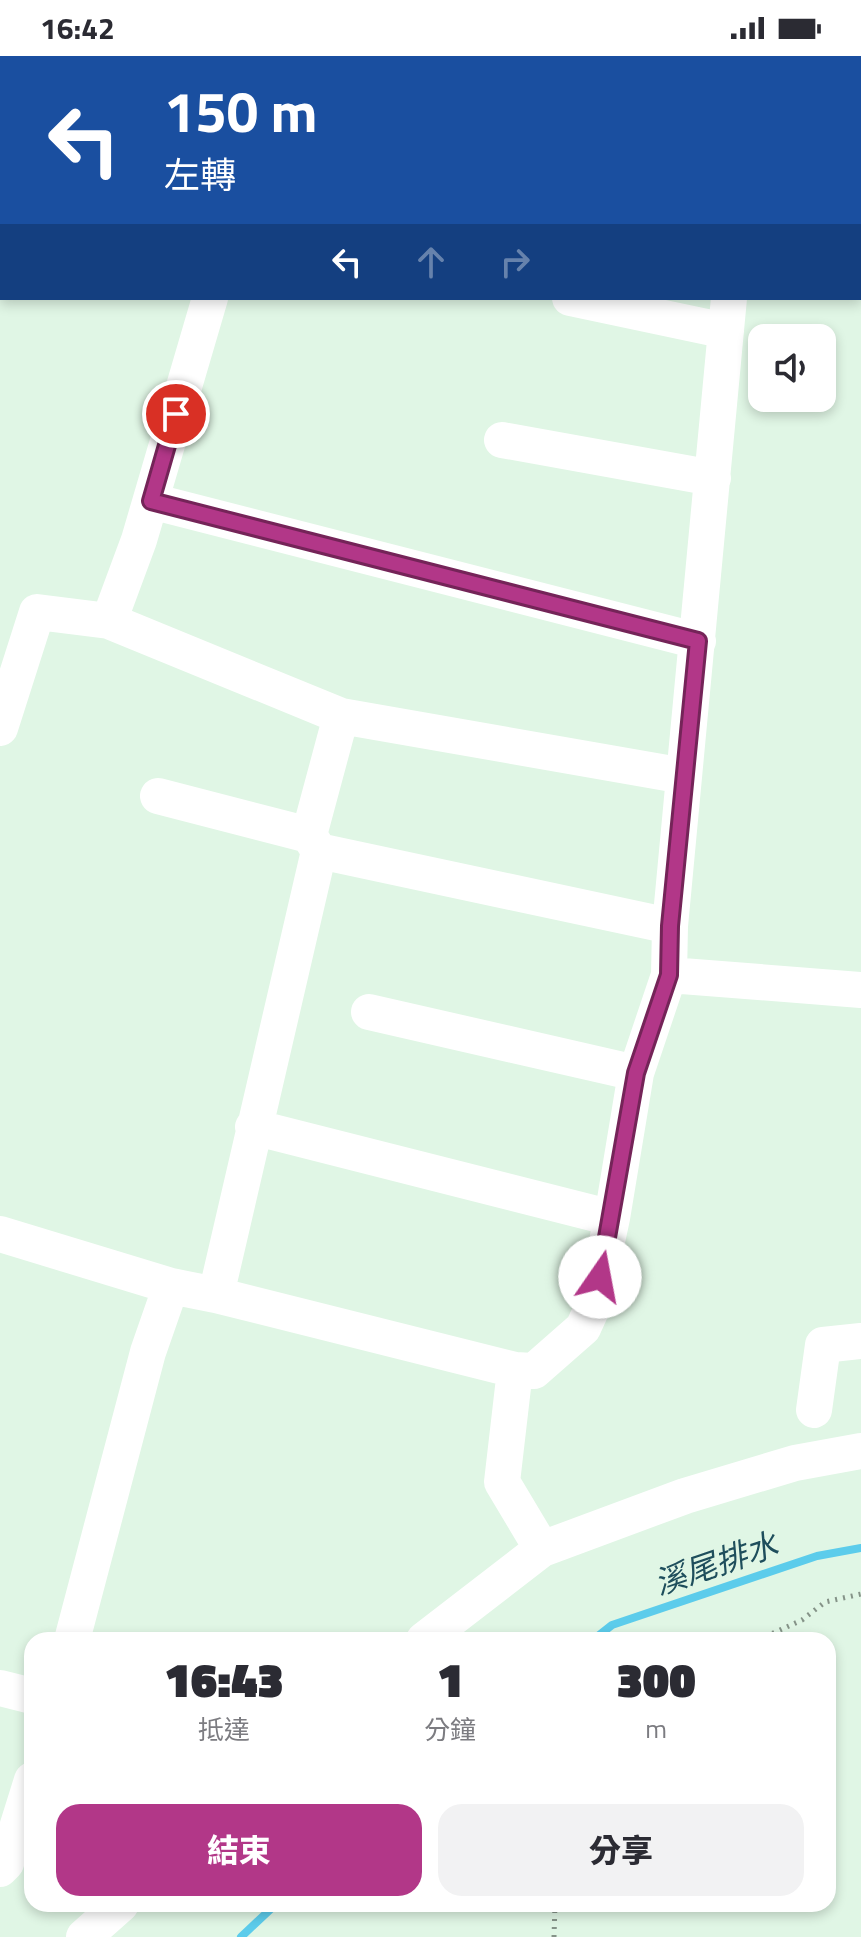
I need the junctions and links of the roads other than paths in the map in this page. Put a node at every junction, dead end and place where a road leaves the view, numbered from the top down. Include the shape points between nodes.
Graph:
1 (209, 300) edge
2 (590, 300) edge
3 (727, 314) edge
4 (502, 440) dead end
5 (713, 478) junction
6 (151, 501) junction
7 (109, 621) junction
8 (698, 641) junction
9 (341, 716) junction
10 (0, 728) edge
11 (684, 776) junction
12 (158, 796) dead end
13 (314, 843) junction
14 (670, 926) junction
15 (669, 975) junction
16 (861, 990) edge
17 (369, 1012) dead end
18 (636, 1073) junction
19 (253, 1127) junction
20 (612, 1218) junction
21 (0, 1234) edge
22 (171, 1286) junction
23 (216, 1295) junction
24 (861, 1341) edge
25 (515, 1370) junction
26 (814, 1410) dead end
27 (861, 1451) edge
28 (542, 1549) junction
29 (74, 1632) edge
30 (434, 1632) edge
31 (0, 1688) edge
32 (24, 1694) edge
33 (24, 1806) edge
34 (0, 1869) edge
35 (112, 1912) edge
36 (84, 1937) edge

1 - 6 street
2 - 3 street
3 - 5 street
4 - 5 street
5 - 8 street
6 - 7 street
6 - 8 street
7 - 9 street
7 - 10 street via 37,612
8 - 11 street
9 - 11 street
9 - 13 street
11 - 14 street
12 - 13 street
13 - 14 street
13 - 19 street
14 - 15 street
15 - 16 street
15 - 18 street
17 - 18 street
18 - 20 street
19 - 20 street
19 - 23 street
20 - 25 street via 593,1306 583,1328 534,1371
21 - 22 street
22 - 23 street
22 - 29 street via 148,1352
23 - 25 street
24 - 26 street via 823,1345
25 - 28 street via 502,1482
27 - 28 street via 795,1463 685,1496
28 - 30 street
31 - 32 street
33 - 34 street
35 - 36 street

